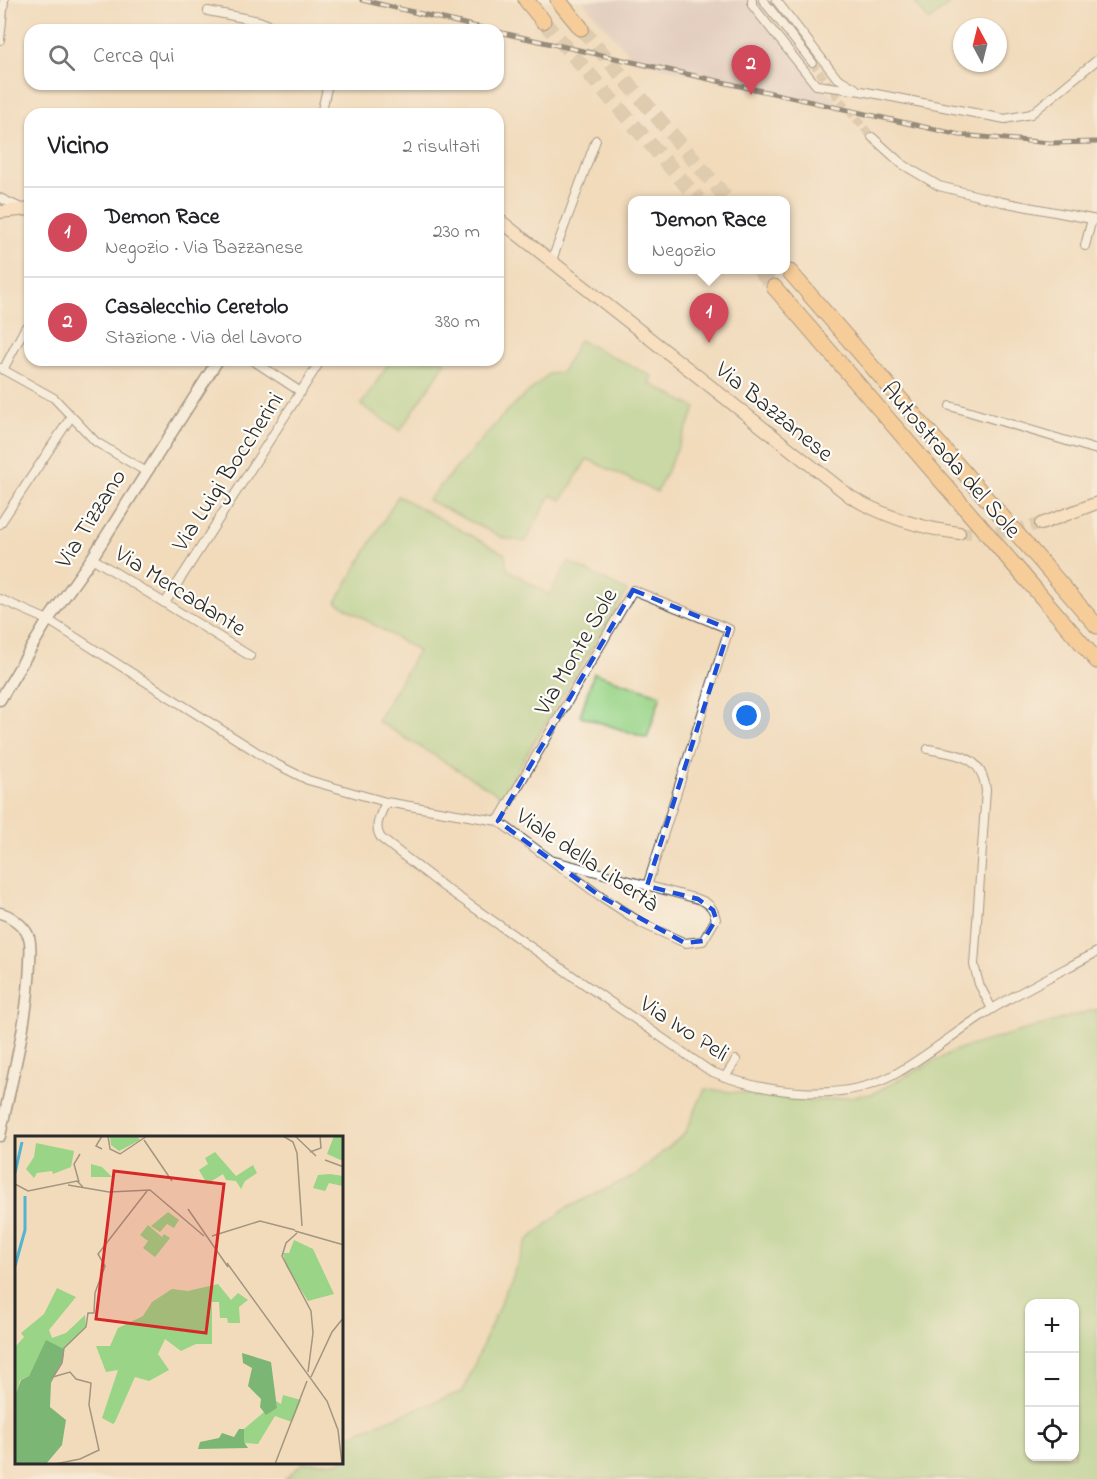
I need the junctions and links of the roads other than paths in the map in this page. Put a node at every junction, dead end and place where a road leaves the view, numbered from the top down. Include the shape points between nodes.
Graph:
1 (4, 0) edge
2 (526, 0) edge
3 (558, 0) edge
4 (752, 0) edge
5 (763, 0) edge
6 (776, 0) edge
7 (208, 11) dead end
8 (543, 21) tunnel mouth
9 (267, 24) edge
10 (580, 28) tunnel mouth
11 (0, 40) edge
12 (1097, 60) edge
13 (812, 62) tunnel mouth
14 (327, 90) edge
15 (861, 91) junction
16 (322, 108) edge
17 (872, 137) tunnel mouth
18 (596, 140) dead end
19 (0, 198) edge
20 (24, 208) edge
21 (24, 210) edge
22 (0, 212) edge
23 (1094, 220) edge
24 (504, 224) edge
25 (1085, 246) dead end
26 (552, 260) junction
27 (790, 272) dead end
28 (774, 287) tunnel mouth
29 (24, 330) edge
30 (214, 366) edge
31 (261, 366) edge
32 (317, 366) edge
33 (1, 369) edge
34 (301, 392) junction
35 (950, 406) dead end
36 (71, 417) junction
37 (1097, 450) edge
38 (145, 471) junction
39 (1097, 503) edge
40 (0, 524) edge
41 (1041, 524) tunnel mouth
42 (958, 534) tunnel mouth
43 (92, 558) junction
44 (0, 599) edge
45 (165, 603) junction
46 (48, 620) junction
47 (1097, 627) edge
48 (729, 629) joint
49 (250, 656) dead end
50 (1097, 661) edge
51 (0, 700) edge
52 (928, 749) dead end
53 (386, 802) junction
54 (498, 821) junction
55 (551, 860) junction
56 (647, 886) junction
57 (0, 913) edge
58 (1097, 952) edge
59 (992, 1009) junction
60 (736, 1060) dead end
61 (725, 1077) junction
62 (0, 1136) edge

1 - 11 street
2 - 8 highway
3 - 10 highway
4 - 15 street via 752,5 816,85
5 - 13 street
6 - 15 street via 837,77
7 - 9 street
12 - 15 street via 1031,114 1005,119
14 - 16 street
17 - 23 street via 902,164 939,186
18 - 26 street
19 - 20 street
21 - 22 main road
23 - 25 street
24 - 26 main road, Via Bazzanese
26 - 42 main road, Via Bazzanese via 851,497 909,524
27 - 47 highway, Autostrada del Sole
28 - 50 highway, Autostrada del Sole
29 - 33 street
30 - 38 street, Via Tizzano
31 - 34 street
32 - 34 street, Via Luigi Boccherini
33 - 36 street via 54,398
34 - 45 street, Via Luigi Boccherini
35 - 37 street
36 - 38 street via 96,442
36 - 40 street
38 - 43 street, Via Tizzano
39 - 41 main road
43 - 45 street, Via Mercadante
43 - 46 street, Via Tizzano
44 - 46 street, Viale della Libertà
45 - 49 street, Via Mercadante
46 - 51 street, Via Tizzano
46 - 53 street, Viale della Libertà via 274,763 308,780
48 - 54 street, Via Monte Sole via 633,590
48 - 56 street, Viale della Libertà
52 - 59 street via 974,761 984,775 974,964
53 - 54 street, Viale della Libertà
53 - 61 street, Via Ivo Peli via 376,825 382,839 575,978 710,1071
54 - 55 street, Viale della Libertà
55 - 56 street
55 - 56 street, Viale della Libertà via 643,924 686,943 704,941 716,919 708,903
57 - 62 street via 9,915 29,936 30,948 25,1026
58 - 59 street, Via Ivo Peli
59 - 61 street, Via Ivo Peli via 896,1074 866,1087 790,1090
60 - 61 street

